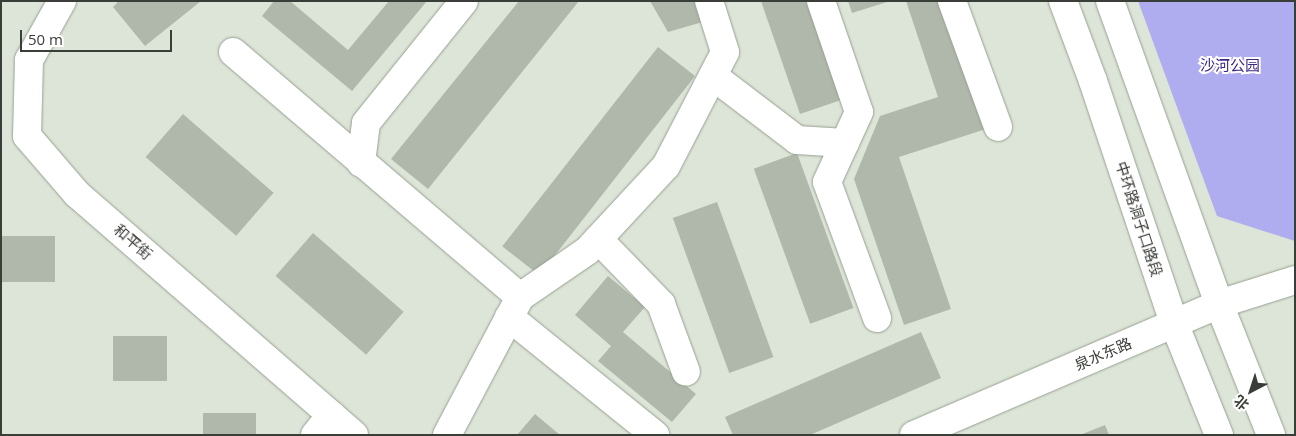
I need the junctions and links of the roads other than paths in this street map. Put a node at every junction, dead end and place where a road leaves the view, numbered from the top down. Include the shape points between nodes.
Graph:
1 (62, 1) edge
2 (464, 1) edge
3 (709, 1) edge
4 (821, 1) edge
5 (952, 1) edge
6 (1063, 1) edge
7 (1110, 1) edge
8 (233, 52) dead end
9 (713, 76) junction
10 (998, 127) dead end
11 (845, 143) junction
12 (361, 163) junction
13 (598, 239) junction
14 (1295, 280) edge
15 (1219, 304) junction
16 (514, 307) junction
17 (877, 318) dead end
18 (1174, 323) junction
19 (686, 372) dead end
20 (323, 425) edge
21 (354, 435) edge
22 (447, 435) edge
23 (655, 435) edge
24 (914, 435) edge
25 (1220, 435) edge
26 (1271, 435) edge

1 - 20 street, 和平街 via 29,60 27,136 77,194
2 - 12 street via 366,123
3 - 9 street via 725,52
4 - 11 street via 859,112
5 - 10 street
6 - 18 street, 中环路洞子口路段 via 1093,80
7 - 15 street
8 - 12 street
9 - 11 street via 797,140
9 - 13 street via 666,166
11 - 17 street via 827,182
12 - 16 street
13 - 16 street
13 - 19 street via 661,304
14 - 15 street, 泉水东路
15 - 18 street, 泉水东路
15 - 26 street
16 - 22 street
16 - 23 street
18 - 24 street, 泉水东路
18 - 25 street, 中环路洞子口路段
20 - 21 street, 和平街

